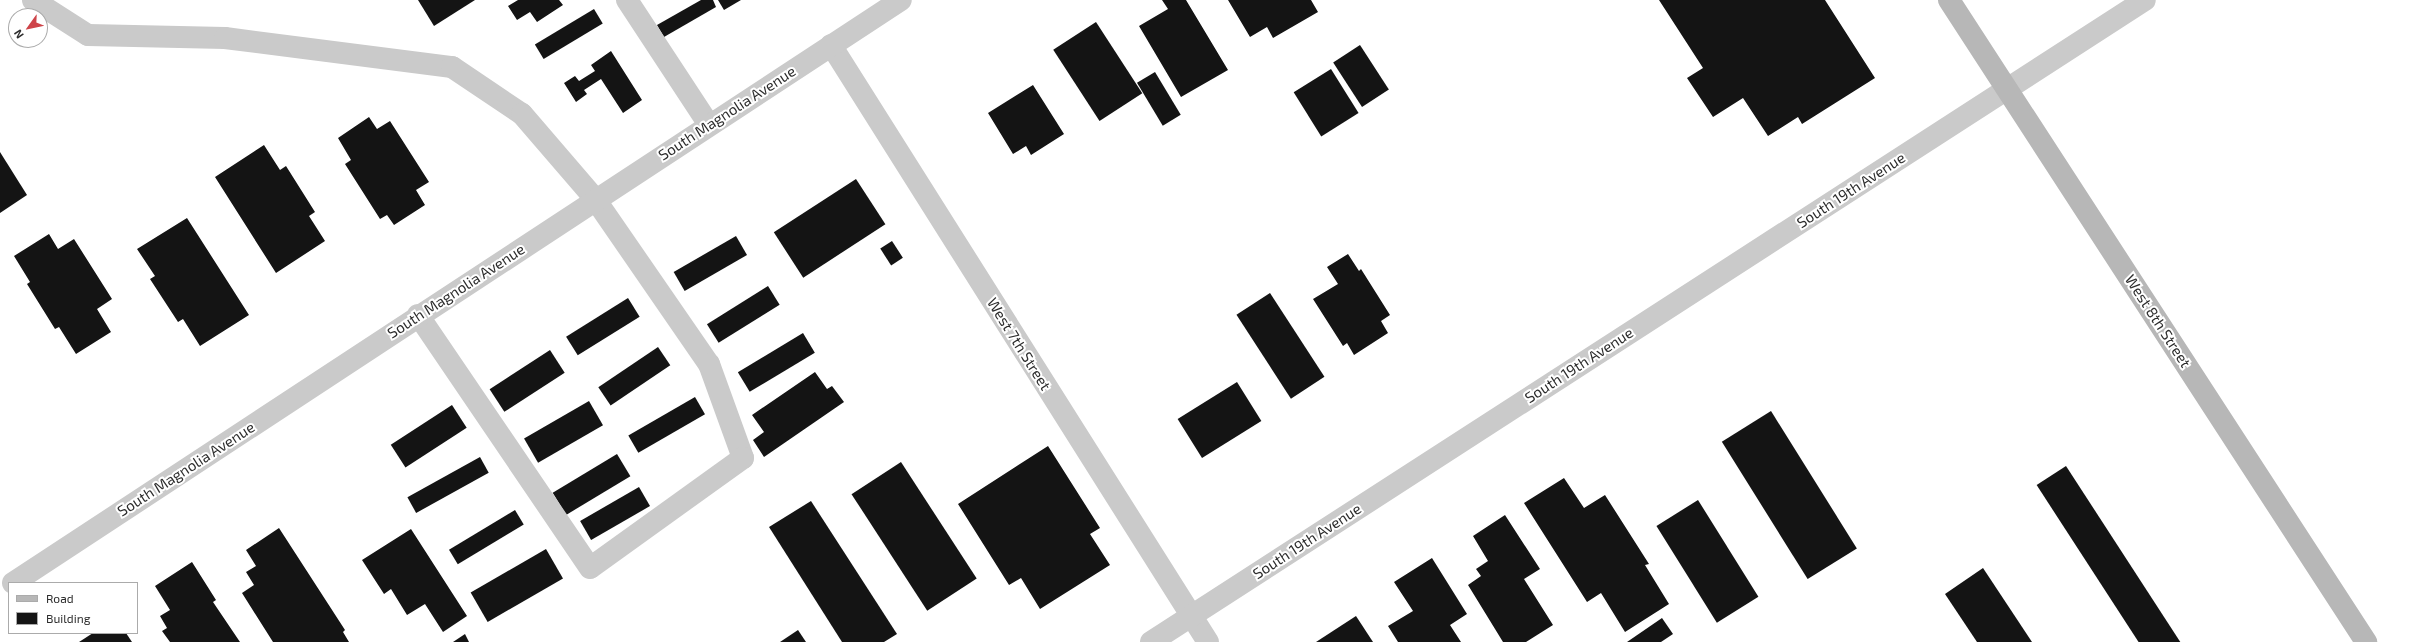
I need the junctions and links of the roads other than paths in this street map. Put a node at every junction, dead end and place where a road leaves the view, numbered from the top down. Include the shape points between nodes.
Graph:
1 (33, 0) edge
2 (627, 0) edge
3 (901, 0) edge
4 (1949, 0) edge
5 (2144, 0) edge
6 (831, 45) junction
7 (2007, 89) junction
8 (708, 125) junction
9 (596, 199) junction
10 (418, 315) junction
11 (14, 582) edge
12 (1192, 616) junction
13 (1151, 642) edge
14 (1208, 642) edge
15 (2366, 642) edge

1 - 9 street via 88,35 225,38 452,66 522,114
2 - 8 street
3 - 6 street, South Magnolia Avenue
4 - 7 main road, West 8th Street
5 - 7 street, South 19th Avenue
6 - 8 street, South Magnolia Avenue
6 - 12 street, West 7th Street
7 - 12 street, South 19th Avenue
7 - 15 main road, West 8th Street
8 - 9 street, South Magnolia Avenue
9 - 10 street, South Magnolia Avenue
9 - 10 street via 709,364 743,458 590,568
10 - 11 street, South Magnolia Avenue
12 - 13 street, South 19th Avenue
12 - 14 street, West 7th Street

